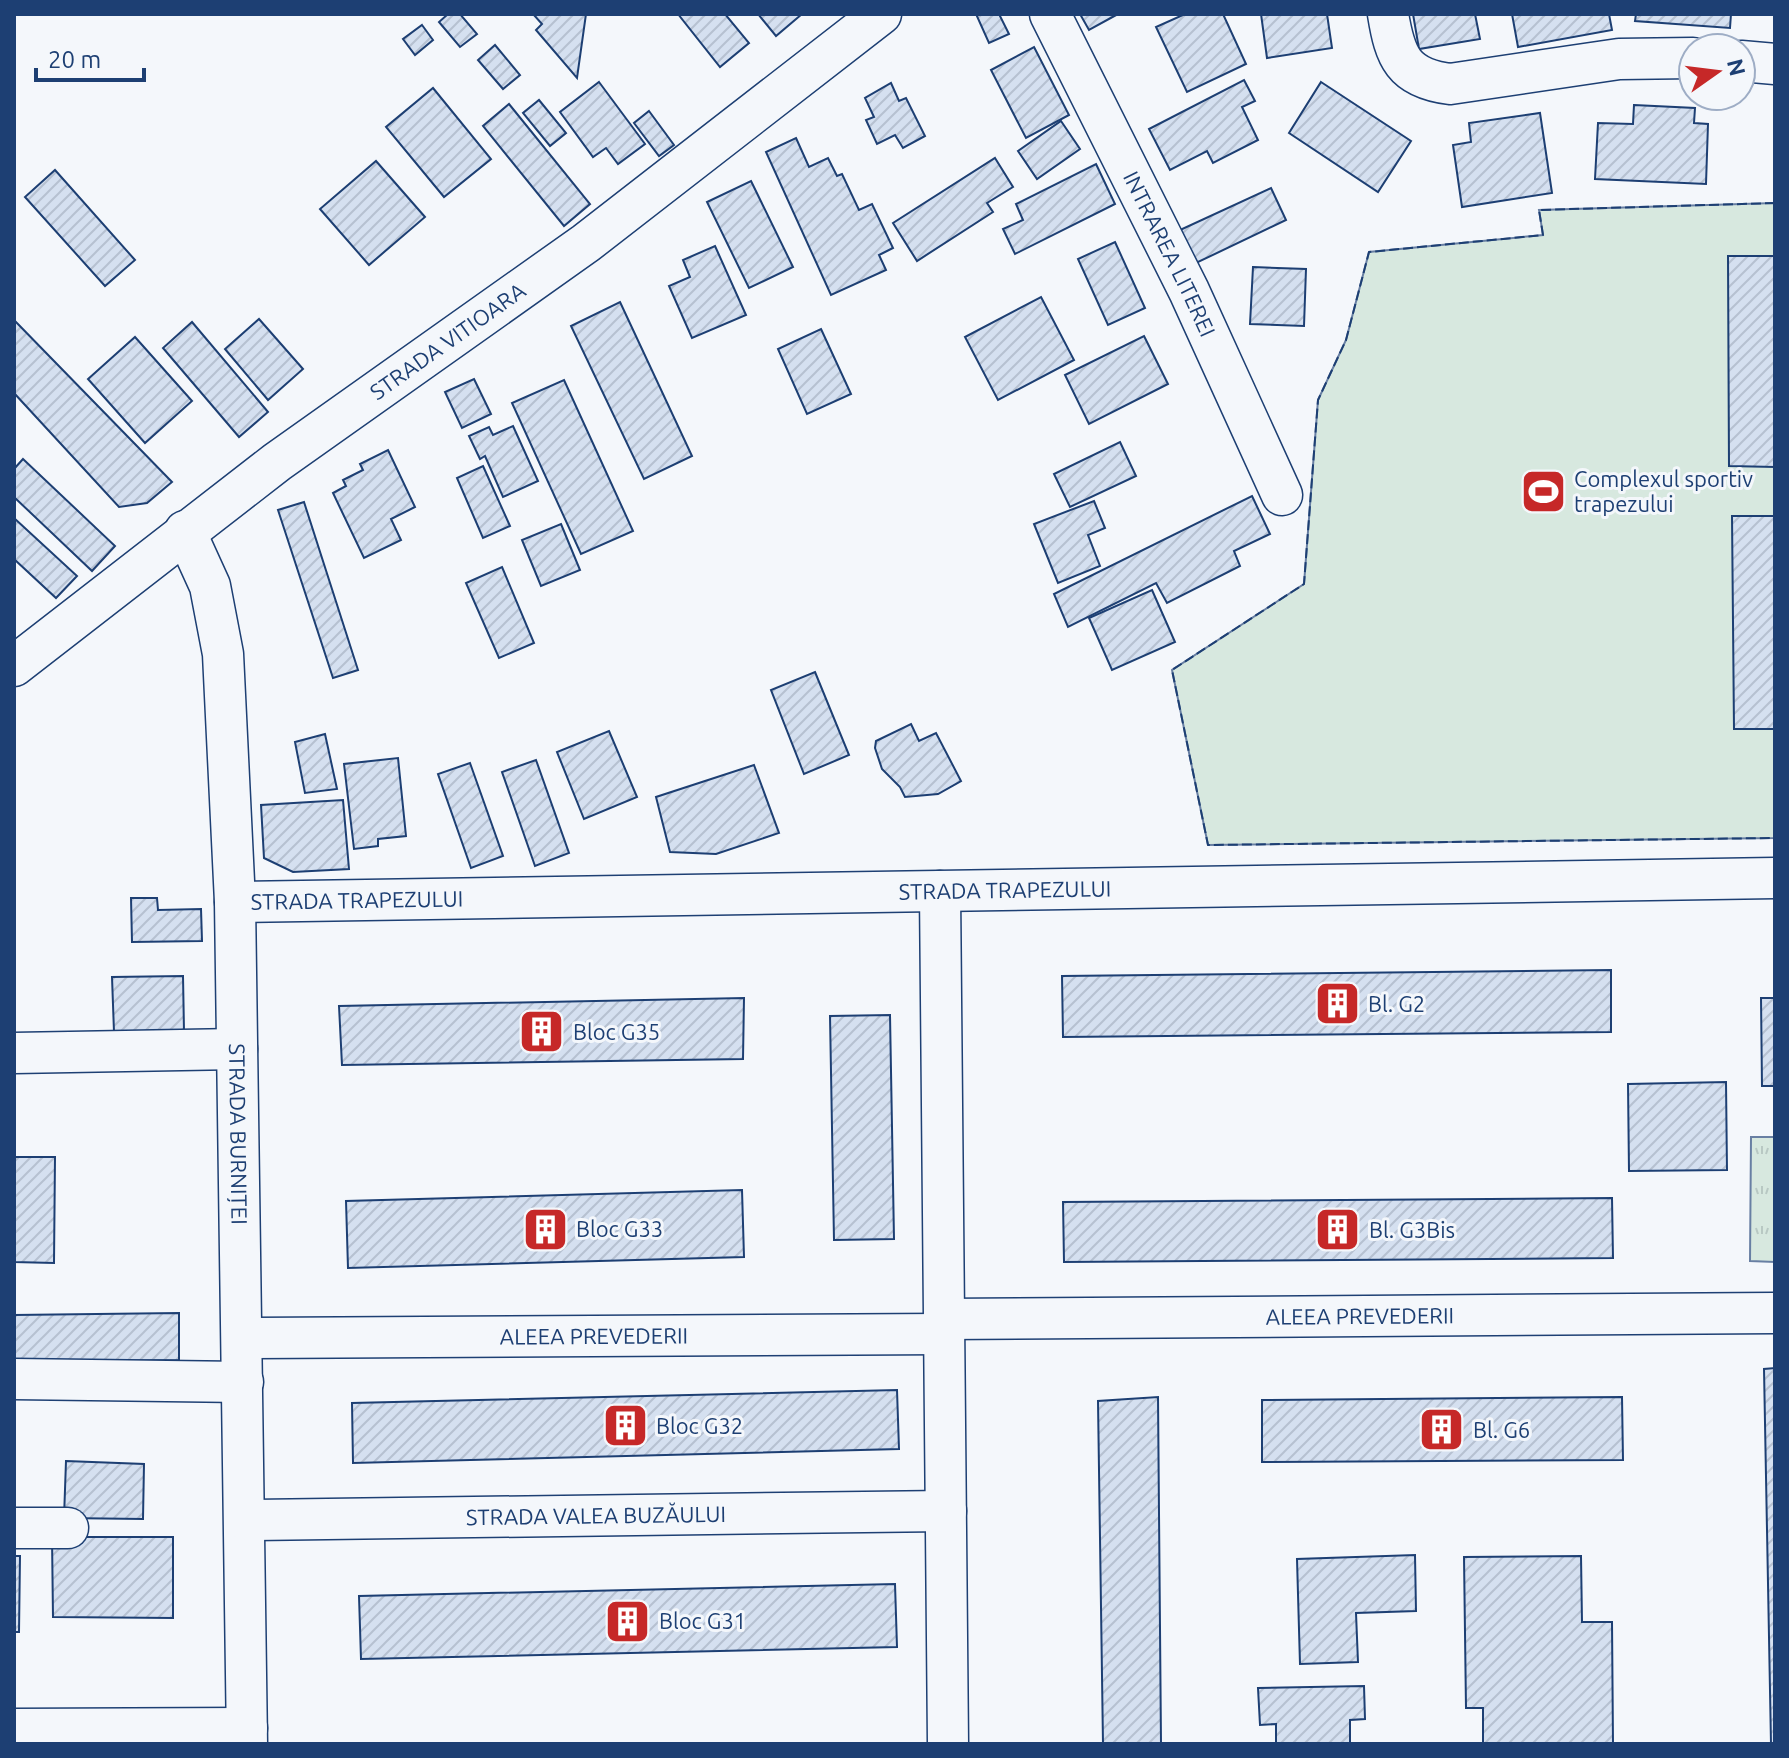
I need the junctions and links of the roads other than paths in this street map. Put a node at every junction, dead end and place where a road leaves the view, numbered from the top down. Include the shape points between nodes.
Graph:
1 (881, 14) edge
2 (1050, 14) edge
3 (1388, 14) edge
4 (1677, 58) edge
5 (1282, 495) dead end
6 (185, 531) junction
7 (14, 666) edge
8 (1775, 878) edge
9 (940, 891) junction
10 (235, 902) junction
11 (237, 1049) junction
12 (14, 1053) edge
13 (1775, 1313) edge
14 (944, 1327) junction
15 (242, 1338) junction
16 (14, 1379) edge
17 (243, 1382) junction
18 (946, 1511) junction
19 (246, 1520) junction
20 (14, 1528) edge
21 (68, 1528) dead end
22 (14, 1729) edge
23 (247, 1736) edge
24 (948, 1744) edge

1 - 6 street, STRADA VITIOARA via 586,243
2 - 5 street, INTRAREA LITEREI via 1189,291
3 - 4 street via 1400,60 1413,74 1430,81 1450,84 1619,59
6 - 7 street, STRADA VITIOARA
6 - 10 street, STRADA BURNIȚEI via 210,586 223,654
8 - 9 street, STRADA TRAPEZULUI
9 - 10 street, STRADA TRAPEZULUI
9 - 14 street
10 - 11 street, STRADA BURNIȚEI
11 - 12 street
11 - 15 street, STRADA BURNIȚEI
13 - 14 street, ALEEA PREVEDERII
14 - 15 street, ALEEA PREVEDERII
14 - 18 street
15 - 17 street, STRADA BURNIȚEI
16 - 17 street
17 - 19 street, STRADA BURNIȚEI
18 - 19 street, STRADA VALEA BUZĂULUI
18 - 24 street
19 - 23 street, STRADA BURNIȚEI
20 - 21 street
22 - 23 street

